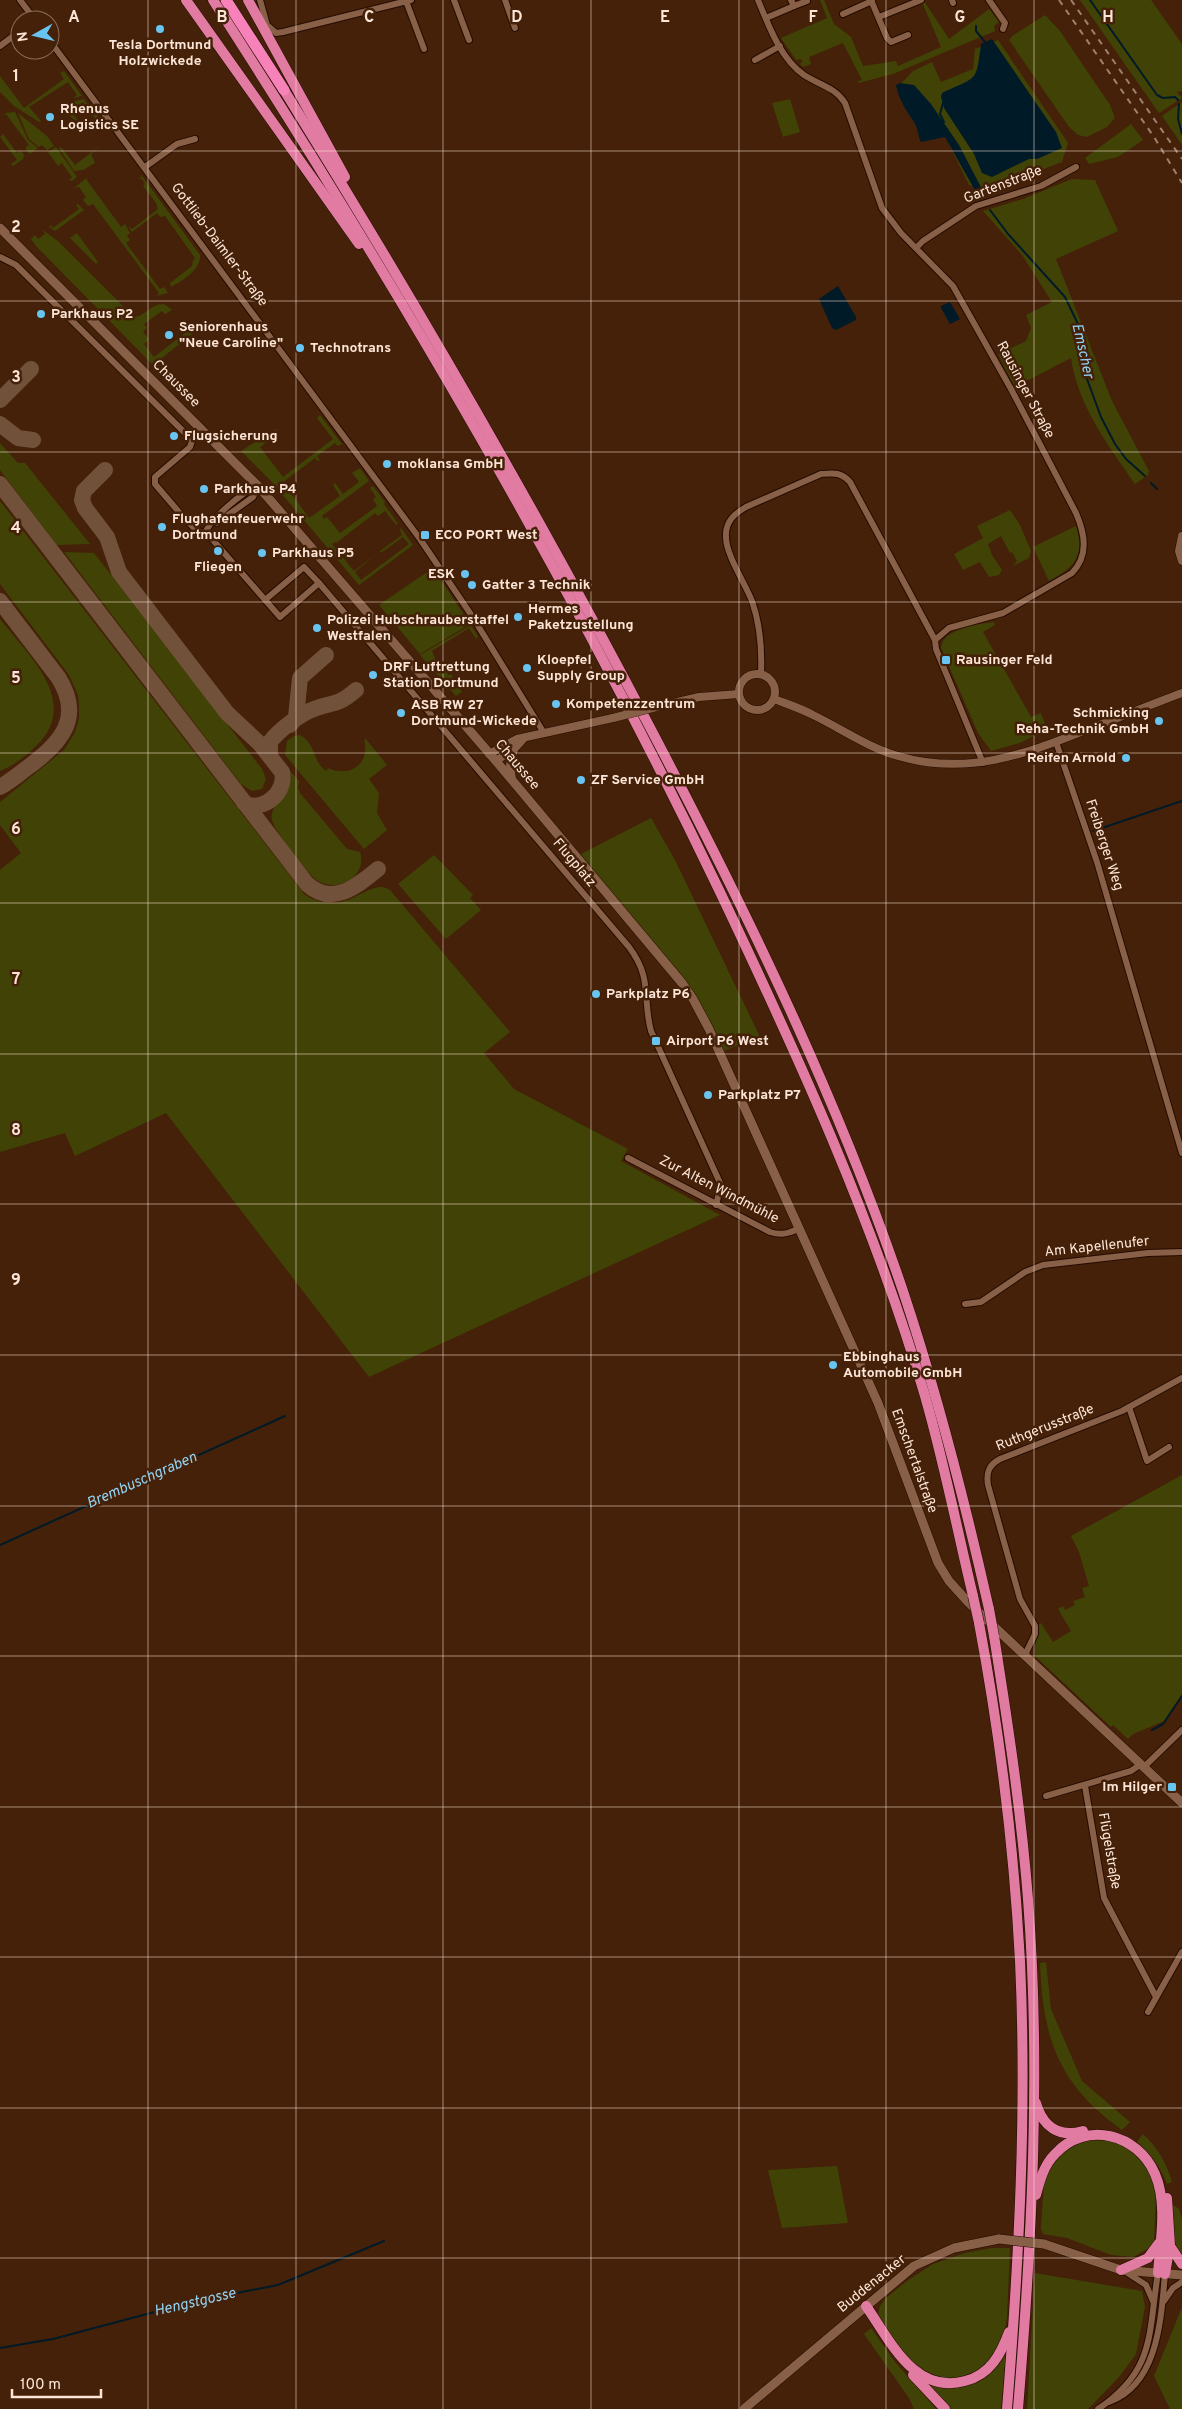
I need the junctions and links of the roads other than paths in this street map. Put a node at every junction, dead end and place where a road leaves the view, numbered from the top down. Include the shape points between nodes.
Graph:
1 (186, 0) edge
2 (212, 0) edge
3 (226, 0) edge
4 (248, 0) edge
5 (260, 0) edge
6 (454, 0) edge
7 (505, 0) edge
8 (758, 0) edge
9 (921, 0) edge
10 (989, 0) edge
11 (408, 1) edge
12 (807, 1) edge
13 (872, 1) edge
14 (793, 3) edge
15 (843, 14) dead end
16 (878, 17) junction
17 (766, 18) junction
18 (515, 28) dead end
19 (1003, 29) dead end
20 (908, 35) dead end
21 (469, 40) dead end
22 (780, 46) junction
23 (424, 49) dead end
24 (60, 53) edge
25 (755, 60) dead end
26 (284, 90) joint
27 (195, 139) dead end
28 (145, 167) junction
29 (1076, 167) dead end
30 (359, 210) junction
31 (0, 228) edge
32 (916, 248) junction
33 (0, 257) edge
34 (386, 278) junction
35 (258, 486) junction
36 (205, 534) junction
37 (1182, 536) edge
38 (1182, 561) edge
39 (319, 583) junction
40 (265, 600) junction
41 (935, 640) junction
42 (761, 674) junction
43 (1182, 692) edge
44 (740, 694) junction
45 (774, 699) junction
46 (544, 733) junction
47 (524, 738) junction
48 (1056, 742) junction
49 (515, 748) junction
50 (493, 758) junction
51 (983, 763) junction
52 (512, 781) junction
53 (721, 1055) joint
54 (1182, 1153) edge
55 (628, 1158) dead end
56 (716, 1205) junction
57 (800, 1228) junction
58 (1182, 1252) edge
59 (965, 1304) dead end
60 (1182, 1378) edge
61 (1129, 1407) junction
62 (1169, 1448) dead end
63 (1025, 1655) junction
64 (1182, 1730) edge
65 (1143, 1765) junction
66 (1085, 1786) junction
67 (1046, 1796) dead end
68 (1182, 1804) edge
69 (1182, 1952) edge
70 (1156, 1997) junction
71 (1148, 2012) dead end
72 (1034, 2097) junction
73 (1032, 2213) junction
74 (1165, 2244) junction
75 (1182, 2264) edge
76 (1121, 2270) junction
77 (1162, 2273) junction
78 (1182, 2275) edge
79 (1182, 2282) edge
80 (1164, 2300) junction
81 (863, 2308) junction
82 (1154, 2308) junction
83 (1014, 2319) junction
84 (1105, 2404) junction
85 (744, 2409) edge
86 (945, 2409) edge
87 (1007, 2409) edge
88 (1018, 2409) edge
89 (1098, 2409) edge

1 - 34 highway via 338,216
2 - 34 highway
3 - 26 highway
4 - 30 highway via 340,168
5 - 11 street via 267,26 276,33
6 - 21 street
7 - 18 street
8 - 17 street, Rausinger Straße
9 - 16 street
10 - 19 street via 1005,22
11 - 23 street
12 - 14 street
13 - 15 street
13 - 16 street
14 - 17 street
16 - 20 street via 891,42
17 - 22 street, Rausinger Straße
22 - 25 street
22 - 32 street, Rausinger Straße via 804,75 840,96 845,103 882,208
24 - 28 street, Gottlieb-Daimler-Straße
26 - 30 highway
27 - 28 street via 177,144
28 - 46 street, Gottlieb-Daimler-Straße via 420,539
29 - 32 street, Gartenstraße via 1041,186 968,210
30 - 72 highway, bridge via 444,352 587,608 717,859 845,1139 904,1296 949,1442 989,1609 1014,1756 1031,1953
31 - 35 main road, Chaussee
32 - 41 street, Rausinger Straße via 948,280 965,307 1076,513 1084,540 1079,565 1066,576 1003,613 949,628
33 - 36 street via 16,265 190,438 190,447 155,477 154,484 194,528
34 - 83 highway, bridge via 491,456 578,613 683,816 774,1004 838,1152 926,1399 979,1623 1001,1753 1015,1882 1020,1963 1022,2142
35 - 36 street via 247,490 208,525
35 - 50 main road, Chaussee
36 - 40 street
37 - 38 street via 1179,551
39 - 40 street, Flugplatz via 304,567
39 - 40 street via 280,617
39 - 56 street, Flugplatz via 639,960 646,982 651,1031 721,1185
41 - 42 street via 850,482 844,475 833,472 821,474 746,507 735,513 727,525 726,544 756,614
41 - 51 street via 936,650
42 - 44 street via 745,678
42 - 45 street via 774,685
43 - 48 street
44 - 45 street via 744,705 755,710 766,708
44 - 46 street, bridge via 699,697
45 - 51 street via 898,756 948,764
46 - 47 street
47 - 49 street
47 - 50 street via 509,742
48 - 51 street via 1015,757
48 - 54 street, Freiberger Weg via 1087,830
49 - 50 street
49 - 52 street via 510,765
50 - 52 main road, Chaussee
52 - 53 main road, Chaussee via 682,984 702,1013
53 - 57 main road, Emschertalstraße
55 - 56 street, Zur Alten Windmühle
56 - 57 street, Zur Alten Windmühle via 776,1235
57 - 63 main road, Emschertalstraße via 878,1403 938,1563 956,1590
58 - 59 street, Am Kapellenufer via 1043,1265 1025,1272 981,1302
60 - 61 street, Ruthgerusstraße
61 - 62 street via 1147,1461
61 - 63 street, Ruthgerusstraße via 1000,1459 988,1470 988,1485 1017,1589 1035,1626 1036,1634
63 - 65 main road, Emschertalstraße
64 - 65 street
65 - 66 street
65 - 68 main road, Emschertalstraße
66 - 67 street
66 - 70 street, Flügelstraße via 1104,1898
69 - 70 street
70 - 71 street
72 - 73 highway
72 - 74 highway via 1042,2117 1057,2132 1074,2134 1114,2130 1147,2153 1159,2169 1165,2186
73 - 74 highway via 1046,2166 1060,2148 1084,2136 1112,2136 1137,2149 1154,2172 1161,2198
73 - 88 highway
74 - 75 highway
74 - 76 highway via 1148,2259
74 - 77 highway
76 - 77 main road, Buddenacker
76 - 81 main road, Buddenacker, bridge via 1044,2244 999,2239 966,2244 935,2255 908,2271
76 - 82 street via 1146,2285
77 - 78 main road, Buddenacker
77 - 80 street
77 - 82 street
79 - 80 street
80 - 84 street via 1157,2338 1146,2368 1125,2393
81 - 83 highway via 909,2365 927,2379 949,2384 971,2380 987,2370 1002,2351
81 - 85 main road, Buddenacker
81 - 86 highway via 903,2364
82 - 84 street via 1150,2338 1140,2364 1123,2388
83 - 87 highway
84 - 89 street

